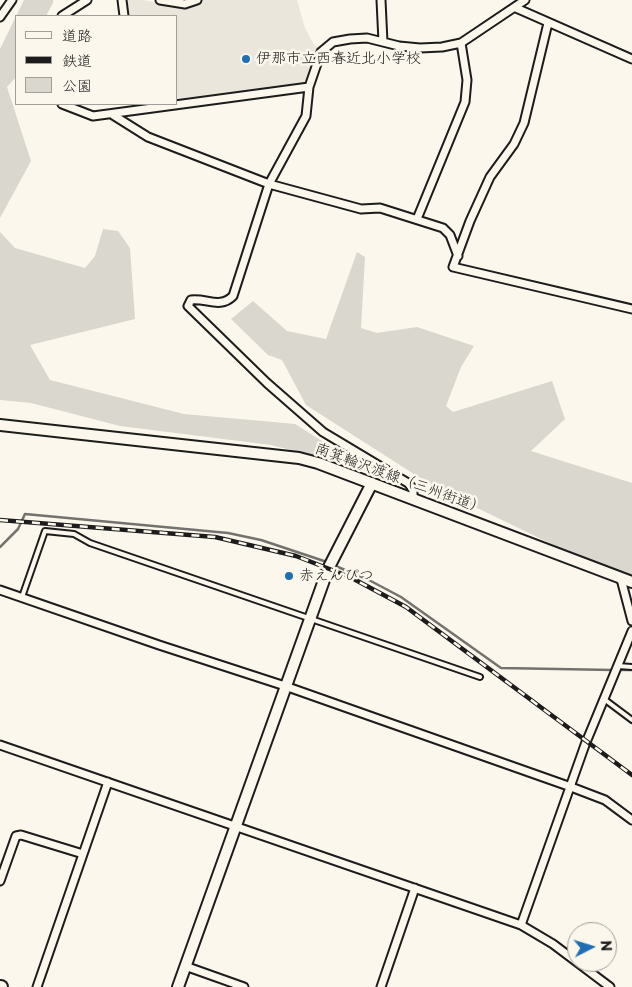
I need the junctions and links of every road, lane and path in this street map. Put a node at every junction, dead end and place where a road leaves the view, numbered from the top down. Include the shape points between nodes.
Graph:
1 (12, 0) edge
2 (87, 0) edge
3 (122, 0) edge
4 (160, 0) edge
5 (197, 0) edge
6 (381, 0) edge
7 (526, 0) edge
8 (516, 8) junction
9 (64, 15) edge
10 (124, 15) edge
11 (0, 18) edge
12 (548, 23) junction
13 (383, 42) junction
14 (461, 43) junction
15 (632, 59) edge
16 (309, 87) junction
17 (178, 102) edge
18 (65, 105) edge
19 (155, 105) edge
20 (138, 107) edge
21 (113, 115) junction
22 (269, 184) junction
23 (417, 219) junction
24 (458, 256) junction
25 (632, 309) edge
26 (0, 425) edge
27 (372, 483) junction
28 (413, 498) junction
29 (621, 578) junction
30 (632, 582) edge
31 (0, 590) edge
32 (22, 597) junction
33 (309, 618) junction
34 (632, 621) edge
35 (632, 631) edge
36 (618, 666) junction
37 (632, 667) edge
38 (480, 677) dead end
39 (286, 686) junction
40 (604, 699) junction
41 (632, 720) edge
42 (0, 745) edge
43 (108, 782) junction
44 (571, 786) junction
45 (632, 820) edge
46 (235, 825) junction
47 (83, 854) junction
48 (0, 880) edge
49 (415, 888) junction
50 (522, 925) junction
51 (185, 966) junction
52 (37, 987) edge
53 (178, 987) edge
54 (244, 987) edge
55 (381, 987) edge
56 (610, 987) edge

1 - 11 street
2 - 9 street
3 - 10 street
4 - 5 street via 185,4
6 - 13 street
7 - 8 street
8 - 12 street
8 - 14 street
12 - 15 street
12 - 24 street via 524,123 514,144 490,178
13 - 14 street via 420,48
13 - 16 street via 366,38 333,42 321,52
14 - 23 street via 467,80 465,102
16 - 17 street
16 - 22 street via 306,116
18 - 21 street via 93,116
19 - 20 street
20 - 21 street
21 - 22 street via 148,137
22 - 23 street via 361,209 380,208
22 - 28 street via 233,296 226,302 216,303 191,300 188,306 267,384 323,432 408,483 413,489
23 - 24 street via 443,228 450,235
24 - 25 street via 453,267
26 - 27 main road, 南箕輪沢渡線（三州街道） via 299,458
27 - 28 main road, 南箕輪沢渡線（三州街道）
27 - 33 main road via 334,554
28 - 29 main road, 南箕輪沢渡線（三州街道）
29 - 30 main road, 南箕輪沢渡線（三州街道）
29 - 34 street
31 - 32 street
32 - 33 lane via 45,531 74,534 90,543
32 - 39 street
33 - 38 lane
33 - 39 main road
35 - 36 street
36 - 37 lane
36 - 40 street
39 - 44 street
39 - 46 main road
40 - 41 lane
40 - 44 street
42 - 43 street
43 - 46 street
43 - 47 street
44 - 45 street via 605,800
44 - 50 street
46 - 49 street
46 - 51 main road
47 - 48 street via 21,834 16,836
47 - 52 street
49 - 50 street
49 - 55 street
50 - 56 street
51 - 53 main road
51 - 54 street

